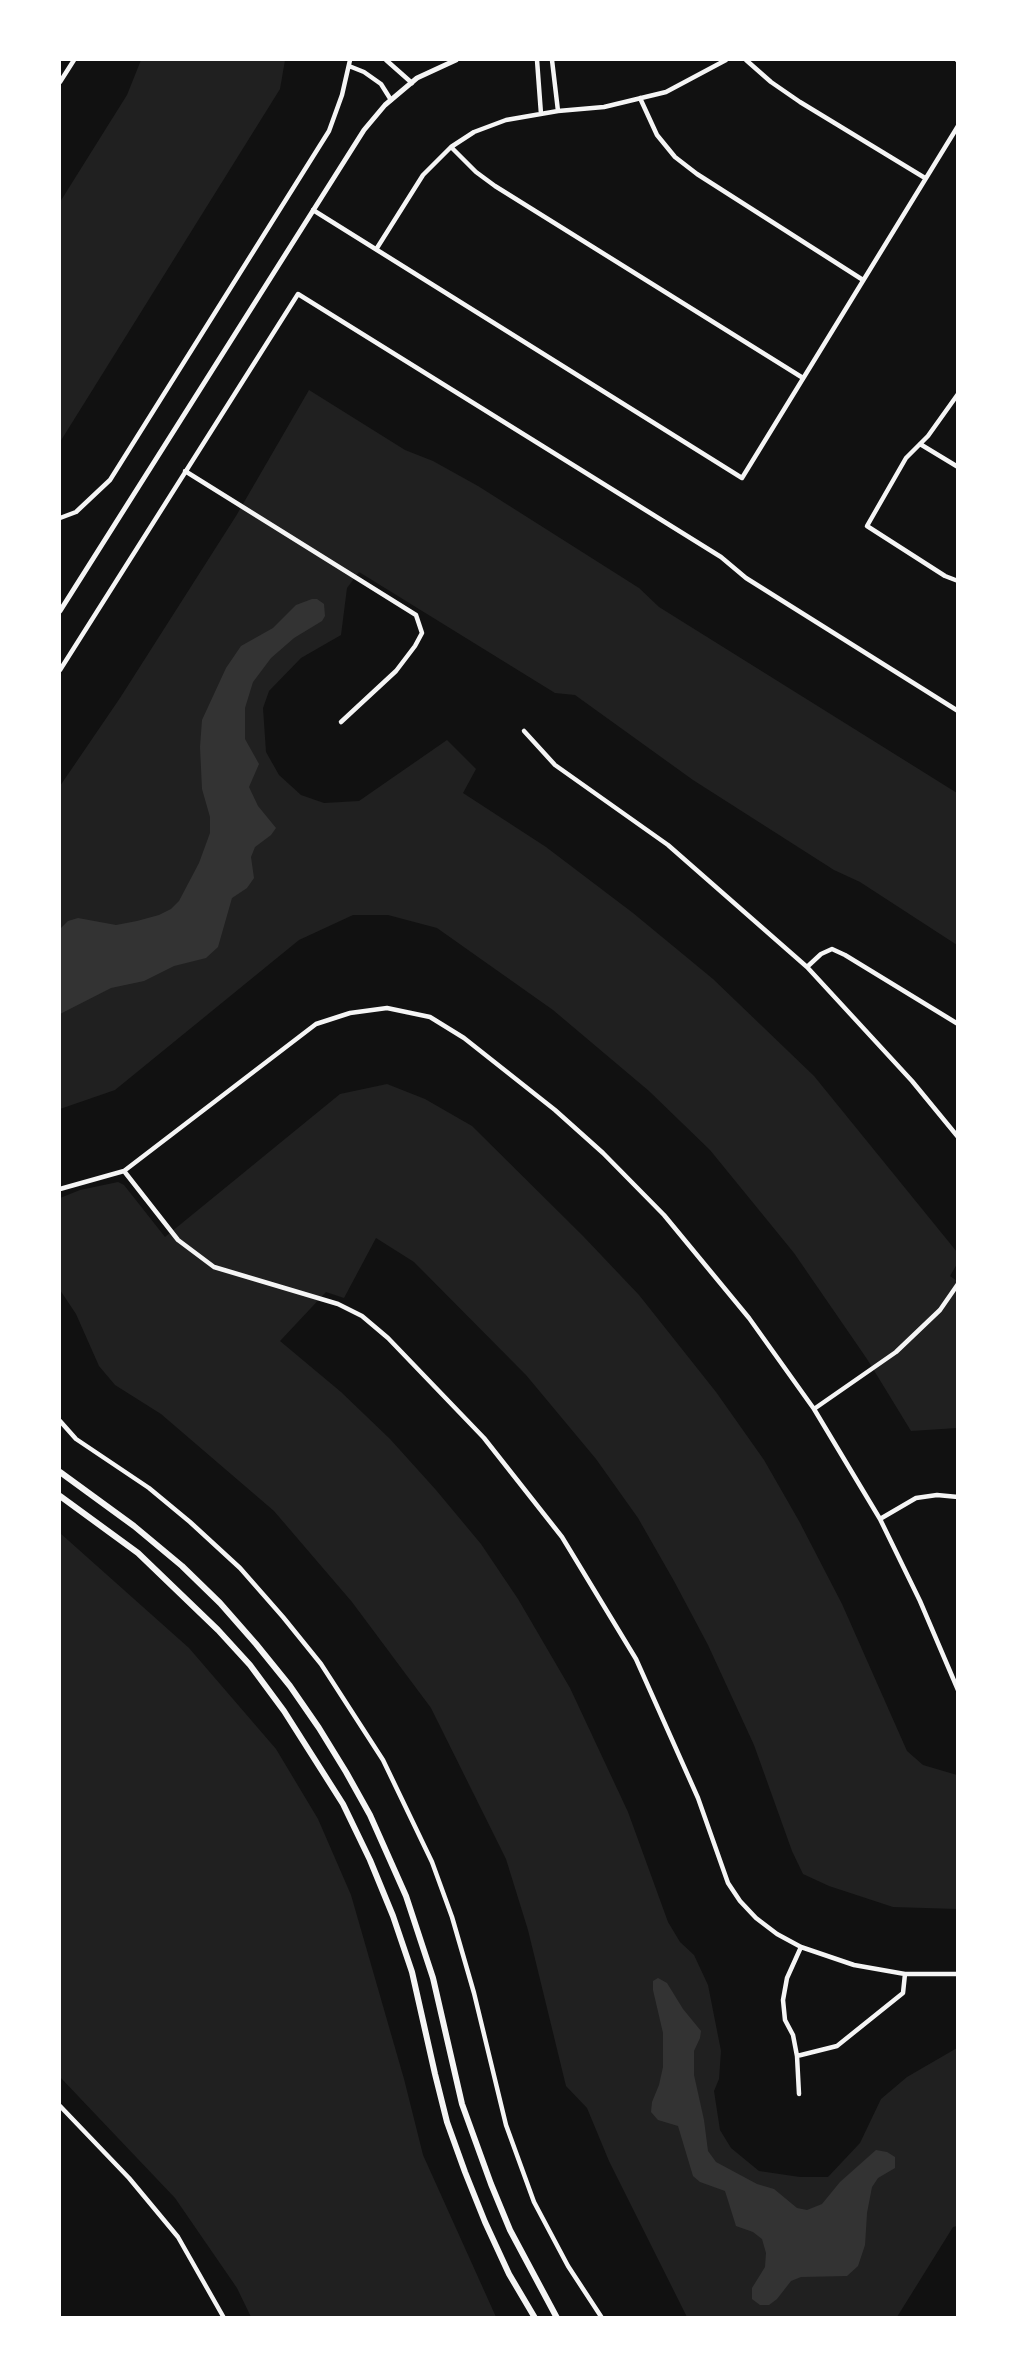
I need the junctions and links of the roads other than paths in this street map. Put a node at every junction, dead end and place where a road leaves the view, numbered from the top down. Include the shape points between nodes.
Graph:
1 (74, 60) edge
2 (386, 60) edge
3 (456, 60) edge
4 (537, 60) edge
5 (552, 60) edge
6 (726, 60) edge
7 (746, 60) edge
8 (349, 63) edge
9 (60, 82) edge
10 (412, 83) junction
11 (640, 98) junction
12 (391, 100) junction
13 (558, 111) junction
14 (541, 114) junction
15 (957, 126) edge
16 (451, 146) junction
17 (925, 178) junction
18 (313, 210) junction
19 (377, 248) junction
20 (863, 280) junction
21 (803, 378) junction
22 (957, 394) edge
23 (920, 444) junction
24 (957, 467) edge
25 (185, 471) junction
26 (60, 519) edge
27 (957, 581) edge
28 (60, 611) edge
29 (60, 670) edge
30 (957, 711) edge
31 (341, 722) dead end
32 (524, 731) dead end
33 (807, 967) junction
34 (957, 1024) edge
35 (957, 1137) edge
36 (124, 1171) junction
37 (60, 1189) edge
38 (957, 1284) edge
39 (814, 1409) junction
40 (60, 1421) edge
41 (60, 1472) edge
42 (60, 1496) edge
43 (957, 1497) edge
44 (880, 1518) junction
45 (957, 1690) edge
46 (801, 1947) junction
47 (905, 1974) junction
48 (957, 1974) edge
49 (797, 2056) junction
50 (799, 2094) dead end
51 (60, 2106) edge
52 (224, 2318) edge
53 (535, 2318) edge
54 (557, 2318) edge
55 (602, 2318) edge

1 - 9 street
2 - 10 street
3 - 10 street
4 - 14 street
5 - 13 street
6 - 11 street via 666,92
7 - 17 street via 800,102
8 - 12 street via 380,84
8 - 26 street via 329,131 110,481 76,512
10 - 12 street
11 - 13 street
11 - 20 street via 657,135 686,165
12 - 18 street via 364,130
13 - 14 street
14 - 16 street via 506,120
15 - 17 street
16 - 19 street via 423,175
16 - 21 street via 495,186
17 - 20 street
18 - 19 street
18 - 28 street
19 - 21 street via 742,478
20 - 21 street
22 - 23 street
23 - 24 street
23 - 27 street via 906,458 867,526
25 - 29 street
25 - 30 street via 298,294 721,557 746,578
25 - 31 street via 416,615 422,633 415,646 396,671
32 - 33 street via 555,765 668,845
33 - 34 street via 832,949
33 - 35 street via 912,1080
36 - 37 street
36 - 39 street via 316,1024 387,1008 430,1017 546,1102 664,1215 749,1318
36 - 46 street via 178,1240 214,1267 338,1304 362,1316 484,1438 562,1537 636,1659 698,1798 728,1883 756,1918
38 - 39 street via 940,1310 897,1352
39 - 44 street
40 - 55 street via 76,1438 180,1513 240,1568 321,1664 377,1749 432,1862 452,1917 506,2125 534,2202
41 - 54 main road via 134,1526 220,1604 290,1686 346,1772 406,1895 433,1978 462,2104 491,2184
42 - 53 main road via 138,1553 218,1629 284,1711 343,1804 370,1860 408,1961 444,2110 465,2172 509,2274
43 - 44 street via 916,1499
44 - 45 street
46 - 47 street via 854,1965
46 - 49 street via 783,2000
47 - 48 street
47 - 49 street via 904,1993 837,2046
49 - 50 street
51 - 52 street via 178,2237

